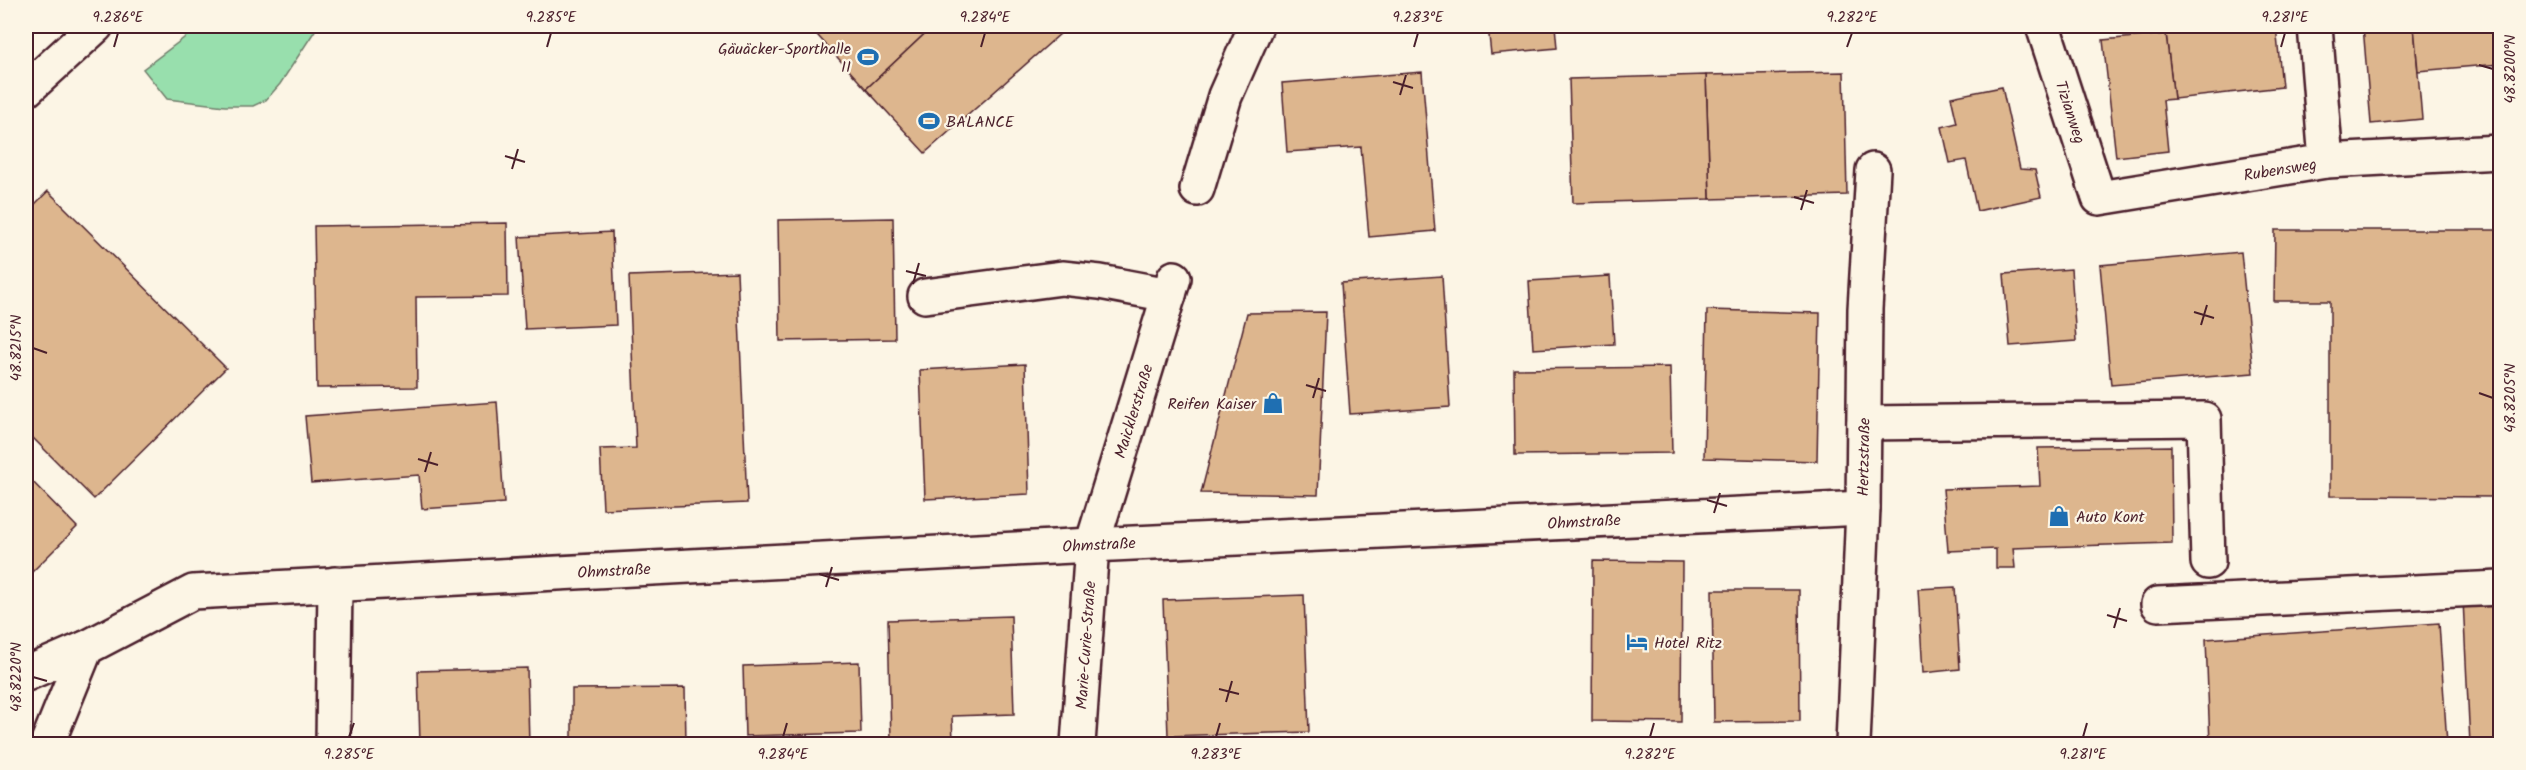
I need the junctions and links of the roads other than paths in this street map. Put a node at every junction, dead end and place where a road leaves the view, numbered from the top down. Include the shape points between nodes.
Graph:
1 (96, 26) edge
2 (1256, 26) edge
3 (2043, 26) edge
4 (2315, 26) edge
5 (26, 90) edge
6 (2500, 152) edge
7 (2326, 161) junction
8 (1873, 170) dead end
9 (1197, 189) dead end
10 (2098, 198) joint
11 (925, 296) dead end
12 (1864, 423) junction
13 (1863, 508) junction
14 (1092, 544) junction
15 (2208, 562) dead end
16 (335, 584) junction
17 (2500, 588) edge
18 (2158, 604) dead end
19 (86, 648) junction
20 (26, 674) edge
21 (47, 744) edge
22 (333, 744) edge
23 (1078, 744) edge
24 (1853, 744) edge

1 - 5 street
2 - 9 street via 1225,96
3 - 10 street, Tizianweg
4 - 7 street, Rubensweg
6 - 7 street
7 - 10 street, Rubensweg
8 - 12 street, Hertzstraße via 1865,309
11 - 14 street, Maicklerstraße via 1062,278 1171,286
12 - 13 street, Hertzstraße
12 - 15 street via 2204,419
13 - 14 street, Ohmstraße
13 - 24 street, Hertzstraße
14 - 16 street, Ohmstraße
14 - 23 street, Marie-Curie-Straße
16 - 19 street, Ohmstraße via 193,592
16 - 22 street
17 - 18 street
19 - 20 street, Ohmstraße
19 - 21 street

